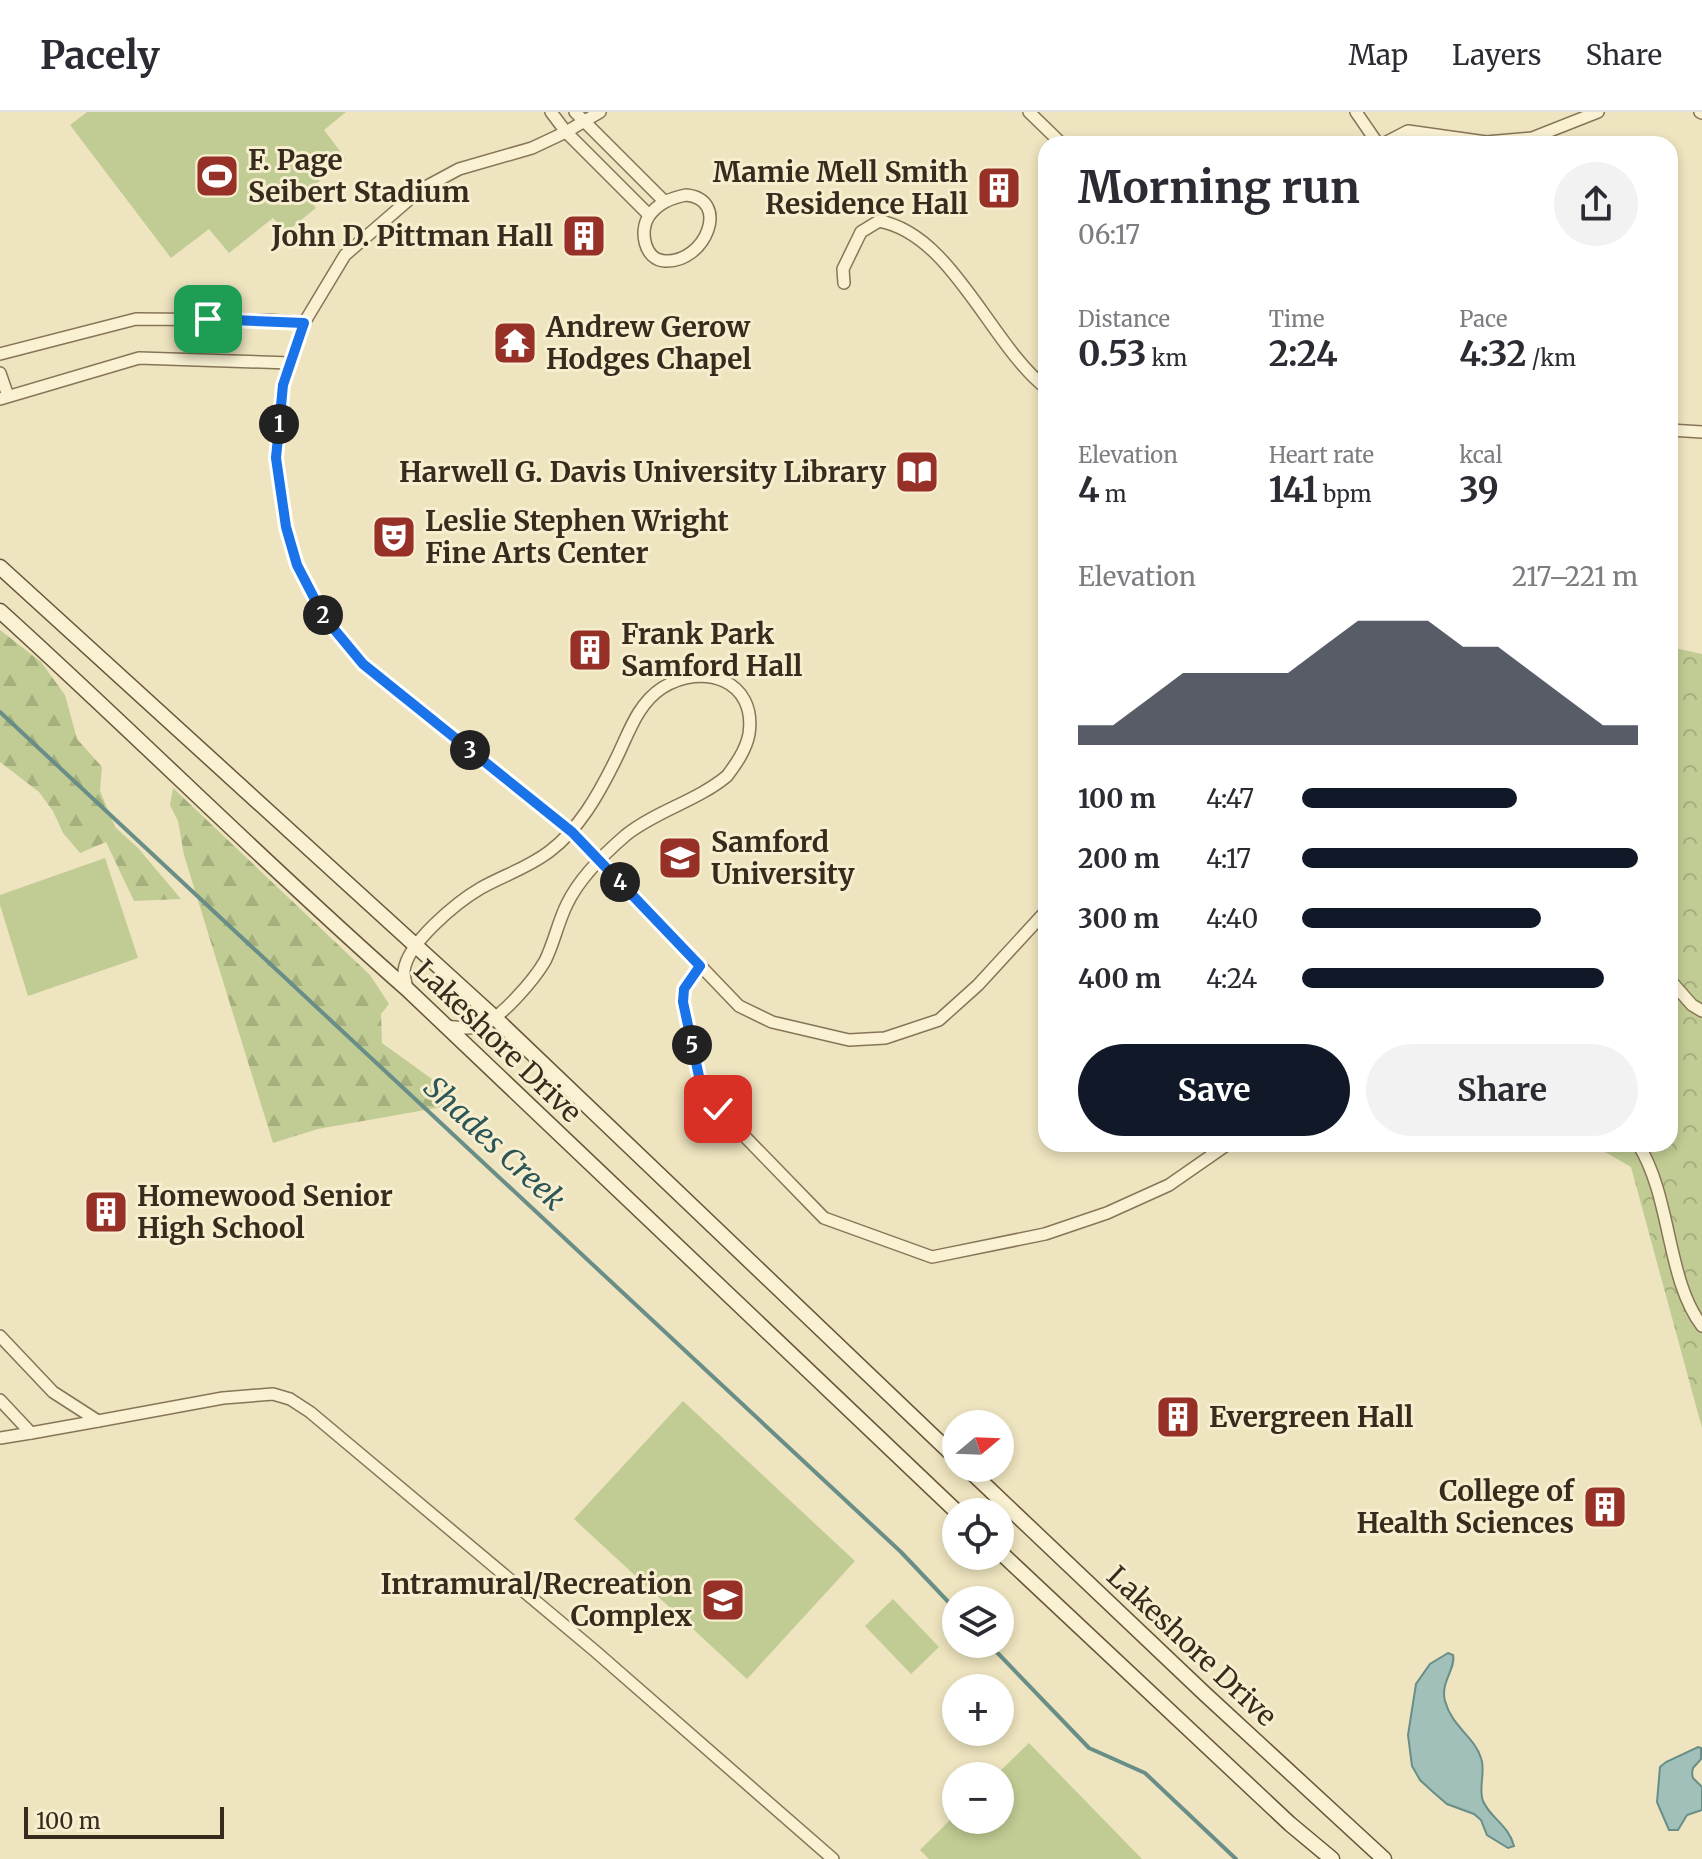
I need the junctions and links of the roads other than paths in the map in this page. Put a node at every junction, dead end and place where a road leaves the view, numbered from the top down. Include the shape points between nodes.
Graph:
1 (551, 112) edge
2 (575, 112) edge
3 (600, 112) edge
4 (1029, 112) edge
5 (1356, 112) edge
6 (1598, 112) edge
7 (584, 122) junction
8 (566, 132) junction
9 (1054, 136) edge
10 (1374, 136) edge
11 (1397, 136) edge
12 (1443, 136) edge
13 (1537, 136) edge
14 (664, 201) junction
15 (649, 215) junction
16 (844, 283) dead end
17 (304, 323) junction
18 (0, 354) edge
19 (290, 363) junction
20 (0, 373) edge
21 (1038, 381) edge
22 (4, 397) edge
23 (1678, 430) edge
24 (1702, 432) edge
25 (0, 567) edge
26 (0, 611) edge
27 (572, 832) junction
28 (601, 861) junction
29 (1038, 920) edge
30 (415, 946) junction
31 (700, 966) junction
32 (407, 989) junction
33 (1678, 989) edge
34 (1702, 1011) edge
35 (494, 1017) junction
36 (444, 1026) junction
37 (1216, 1152) edge
38 (1643, 1152) edge
39 (1702, 1326) edge
40 (0, 1336) edge
41 (0, 1400) edge
42 (98, 1421) junction
43 (31, 1433) junction
44 (0, 1438) edge
45 (942, 1445) edge
46 (982, 1482) edge
47 (942, 1498) edge
48 (1014, 1565) edge
49 (833, 1859) edge
50 (1332, 1859) edge
51 (1384, 1859) edge

1 - 8 street
2 - 7 street
3 - 7 street
4 - 9 street
5 - 10 street
6 - 13 street
7 - 8 street
7 - 14 street
8 - 15 street
8 - 17 street via 532,148 459,169 420,190 345,255
11 - 12 street via 1408,131
14 - 15 street
14 - 15 street via 692,195 704,203 709,225 703,243 675,260 653,256 644,237
16 - 21 street via 843,269 861,232 879,221 897,225 935,254
17 - 18 street via 136,319
17 - 19 street
19 - 22 street via 139,358
19 - 27 street via 276,458 289,540 324,617 363,664
20 - 22 street
23 - 24 street
25 - 30 main road, Lakeshore Drive
26 - 32 main road, Lakeshore Drive
27 - 28 street
27 - 28 street via 640,709 655,693 698,674 726,682 738,692 750,719 749,732 727,776 628,834
27 - 30 street via 533,863 464,900
28 - 31 street
28 - 35 street via 578,885 533,978
29 - 31 street via 939,1020 885,1038 849,1040 772,1022 739,1006
30 - 32 street via 403,975
30 - 35 main road, Lakeshore Drive
31 - 37 street via 683,994 700,1081 718,1109 824,1218 932,1257 1045,1234 1107,1213 1169,1185
32 - 36 main road, Lakeshore Drive
33 - 34 street
35 - 36 street via 474,1028
35 - 45 main road, Lakeshore Drive
36 - 47 main road, Lakeshore Drive
38 - 39 street via 1661,1199 1684,1292
40 - 42 street via 53,1392
41 - 43 street
42 - 43 street
42 - 49 street via 223,1398 273,1394 290,1399 595,1651
43 - 44 street
46 - 51 main road, Lakeshore Drive
48 - 50 main road

